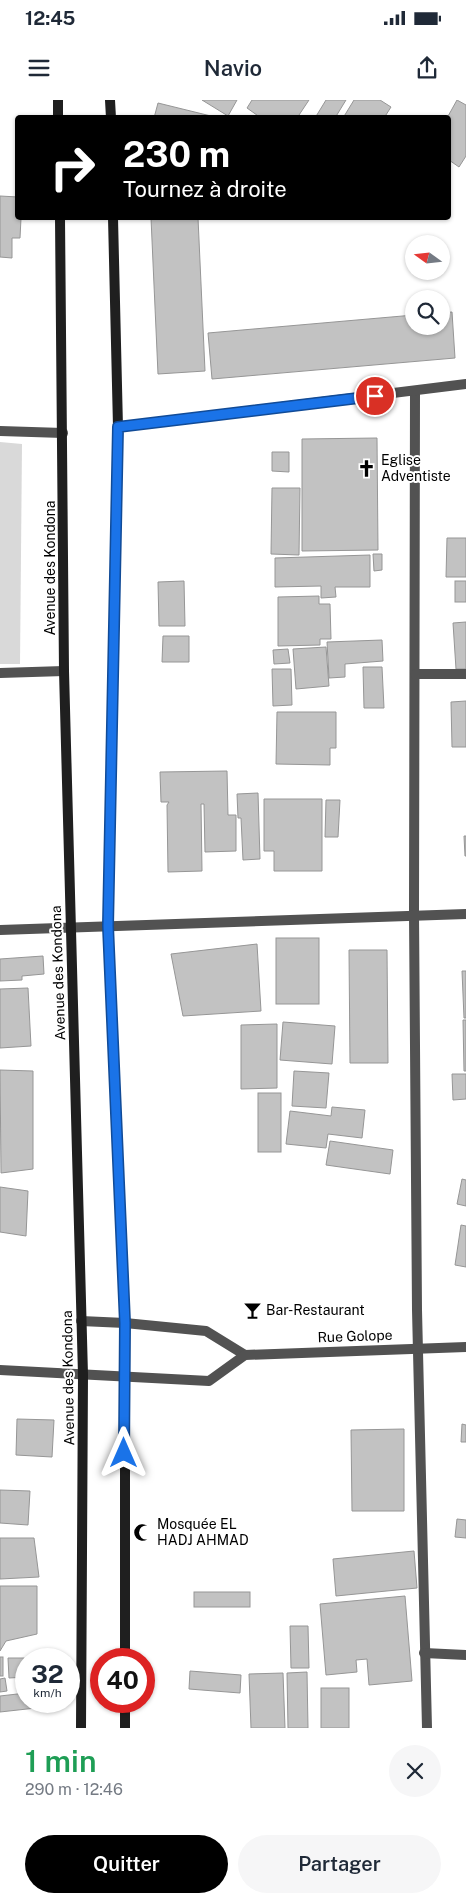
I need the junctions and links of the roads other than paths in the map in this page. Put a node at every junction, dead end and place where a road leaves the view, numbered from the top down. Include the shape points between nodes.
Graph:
1 (58, 100) edge
2 (110, 100) edge
3 (58, 115) edge
4 (111, 115) edge
5 (60, 220) edge
6 (113, 220) edge
7 (466, 384) edge
8 (415, 392) junction
9 (118, 427) junction
10 (0, 431) edge
11 (63, 433) junction
12 (64, 671) junction
13 (0, 673) edge
14 (415, 674) junction
15 (466, 674) edge
16 (414, 914) junction
17 (466, 914) edge
18 (108, 926) junction
19 (71, 927) junction
20 (0, 930) edge
21 (82, 1321) junction
22 (125, 1323) junction
23 (466, 1346) edge
24 (419, 1347) junction
25 (245, 1355) junction
26 (0, 1370) edge
27 (83, 1375) junction
28 (124, 1378) junction
29 (125, 1648) edge
30 (424, 1653) junction
31 (466, 1656) edge
32 (125, 1713) edge
33 (81, 1728) edge
34 (125, 1728) edge
35 (428, 1728) edge

1 - 3 street
2 - 4 street
5 - 11 street, Avenue des Kondona
6 - 9 street
7 - 8 street
8 - 9 street
8 - 14 street
9 - 18 street
10 - 11 street
11 - 12 street, Avenue des Kondona
12 - 13 street
12 - 19 street, Avenue des Kondona
14 - 15 street
14 - 16 street
16 - 17 street
16 - 18 street
16 - 24 street
18 - 19 street
18 - 22 street
19 - 20 street
19 - 21 street, Avenue des Kondona
21 - 22 street
21 - 27 street, Avenue des Kondona
22 - 25 street via 206,1331
22 - 28 street
23 - 24 street, Rue Golope
24 - 25 street, Rue Golope
24 - 30 street
25 - 28 street via 209,1381
26 - 27 street
27 - 28 street
27 - 33 street, Avenue des Kondona
28 - 29 street
30 - 31 street
30 - 35 street
32 - 34 street

